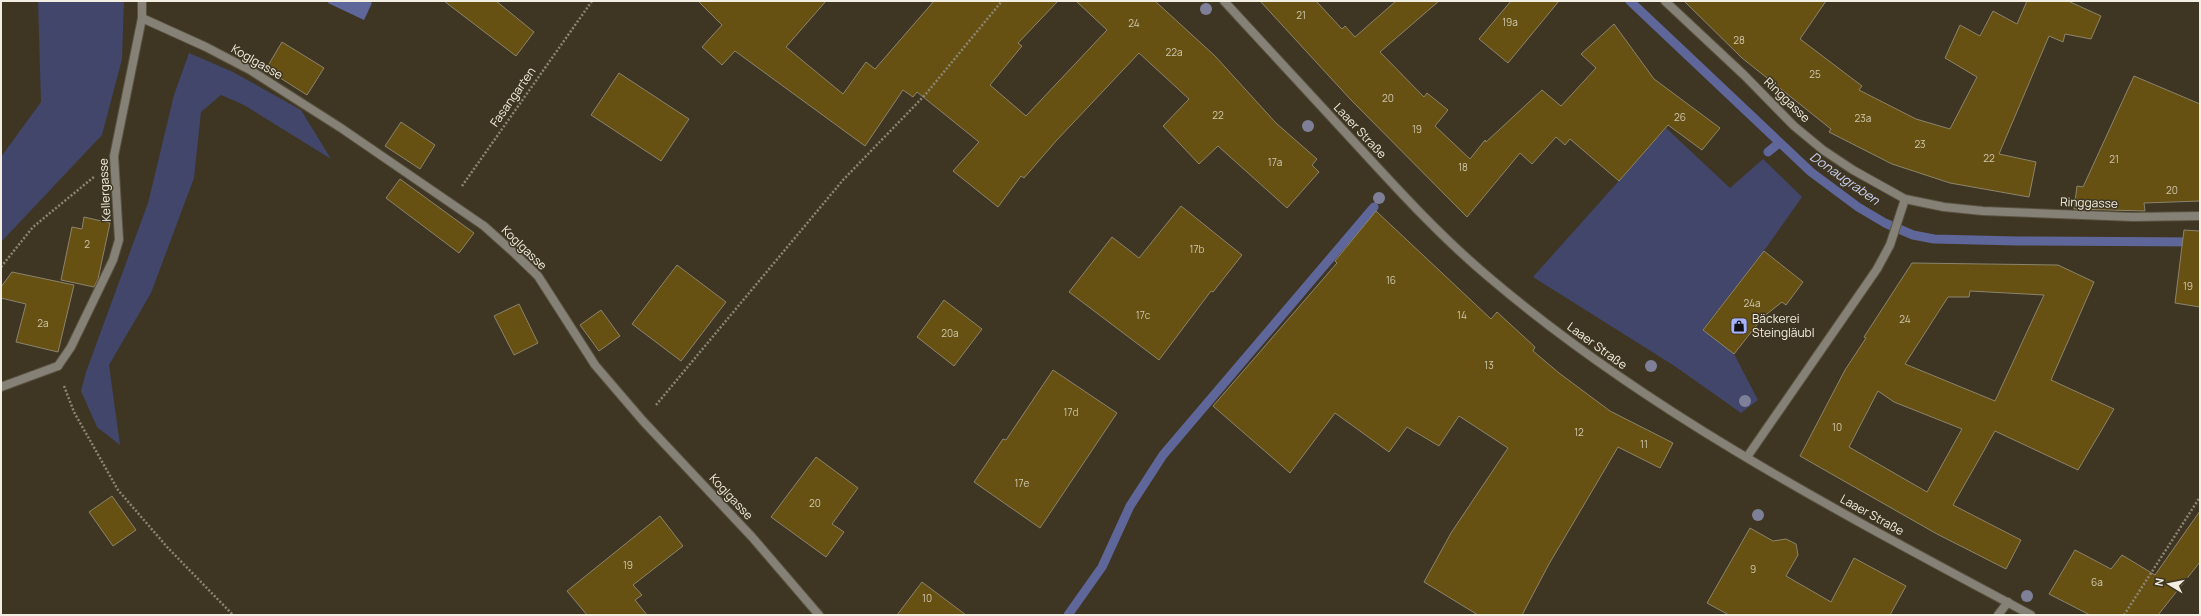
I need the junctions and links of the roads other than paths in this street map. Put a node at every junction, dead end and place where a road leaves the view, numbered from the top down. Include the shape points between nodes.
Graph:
1 (142, 1) edge
2 (1224, 1) edge
3 (1665, 1) edge
4 (142, 18) junction
5 (1905, 199) junction
6 (2200, 216) edge
7 (1, 387) edge
8 (1747, 456) junction
9 (2008, 602) junction
10 (818, 615) edge
11 (1998, 615) edge
12 (2031, 615) edge

1 - 4 street, Kellergasse
2 - 8 street, Laaer Straße via 1423,215 1489,278 1583,352 1640,391
3 - 5 street, Ringgasse via 1794,126 1823,150
4 - 7 street, Kellergasse via 114,156 119,240 113,260 74,340 58,366
4 - 10 street, Koglgasse via 250,70 341,128 484,226 538,276 595,365 643,421 752,537
5 - 6 street, Ringgasse via 1983,211 2133,217
5 - 8 street via 1890,245 1877,269
8 - 9 street, Laaer Straße via 1865,526
9 - 11 street
9 - 12 street, Laaer Straße

